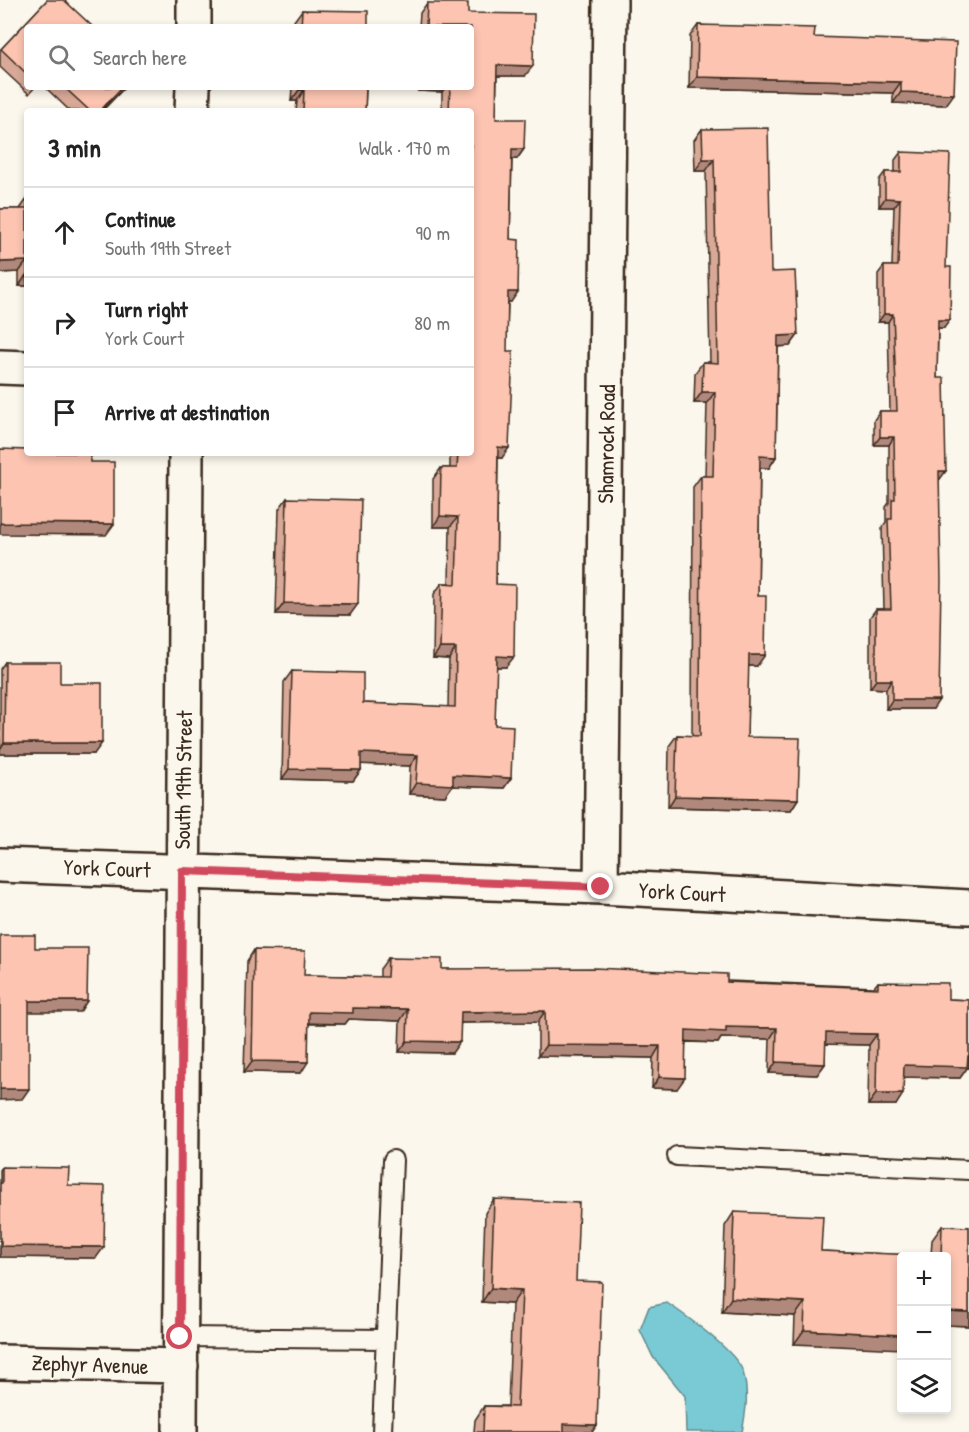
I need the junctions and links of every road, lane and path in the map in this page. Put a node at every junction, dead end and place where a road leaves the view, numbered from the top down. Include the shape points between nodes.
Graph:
1 (194, 0) edge
2 (610, 0) edge
3 (194, 24) edge
4 (193, 90) edge
5 (192, 108) edge
6 (0, 367) edge
7 (24, 368) edge
8 (186, 456) edge
9 (0, 865) edge
10 (182, 871) junction
11 (601, 887) junction
12 (969, 908) edge
13 (677, 1156) dead end
14 (393, 1160) dead end
15 (969, 1170) edge
16 (385, 1339) junction
17 (180, 1352) junction
18 (0, 1362) edge
19 (180, 1432) edge
20 (382, 1432) edge

1 - 3 street
2 - 11 street, Shamrock Road
4 - 5 street
6 - 7 street
8 - 10 street, South 19th Street
9 - 10 street, York Court
10 - 11 street, York Court
10 - 17 street, South 19th Street
11 - 12 street, York Court
13 - 15 lane
14 - 16 lane
16 - 17 lane
16 - 20 lane
17 - 18 street, Zephyr Avenue
17 - 19 street, South 19th Street

